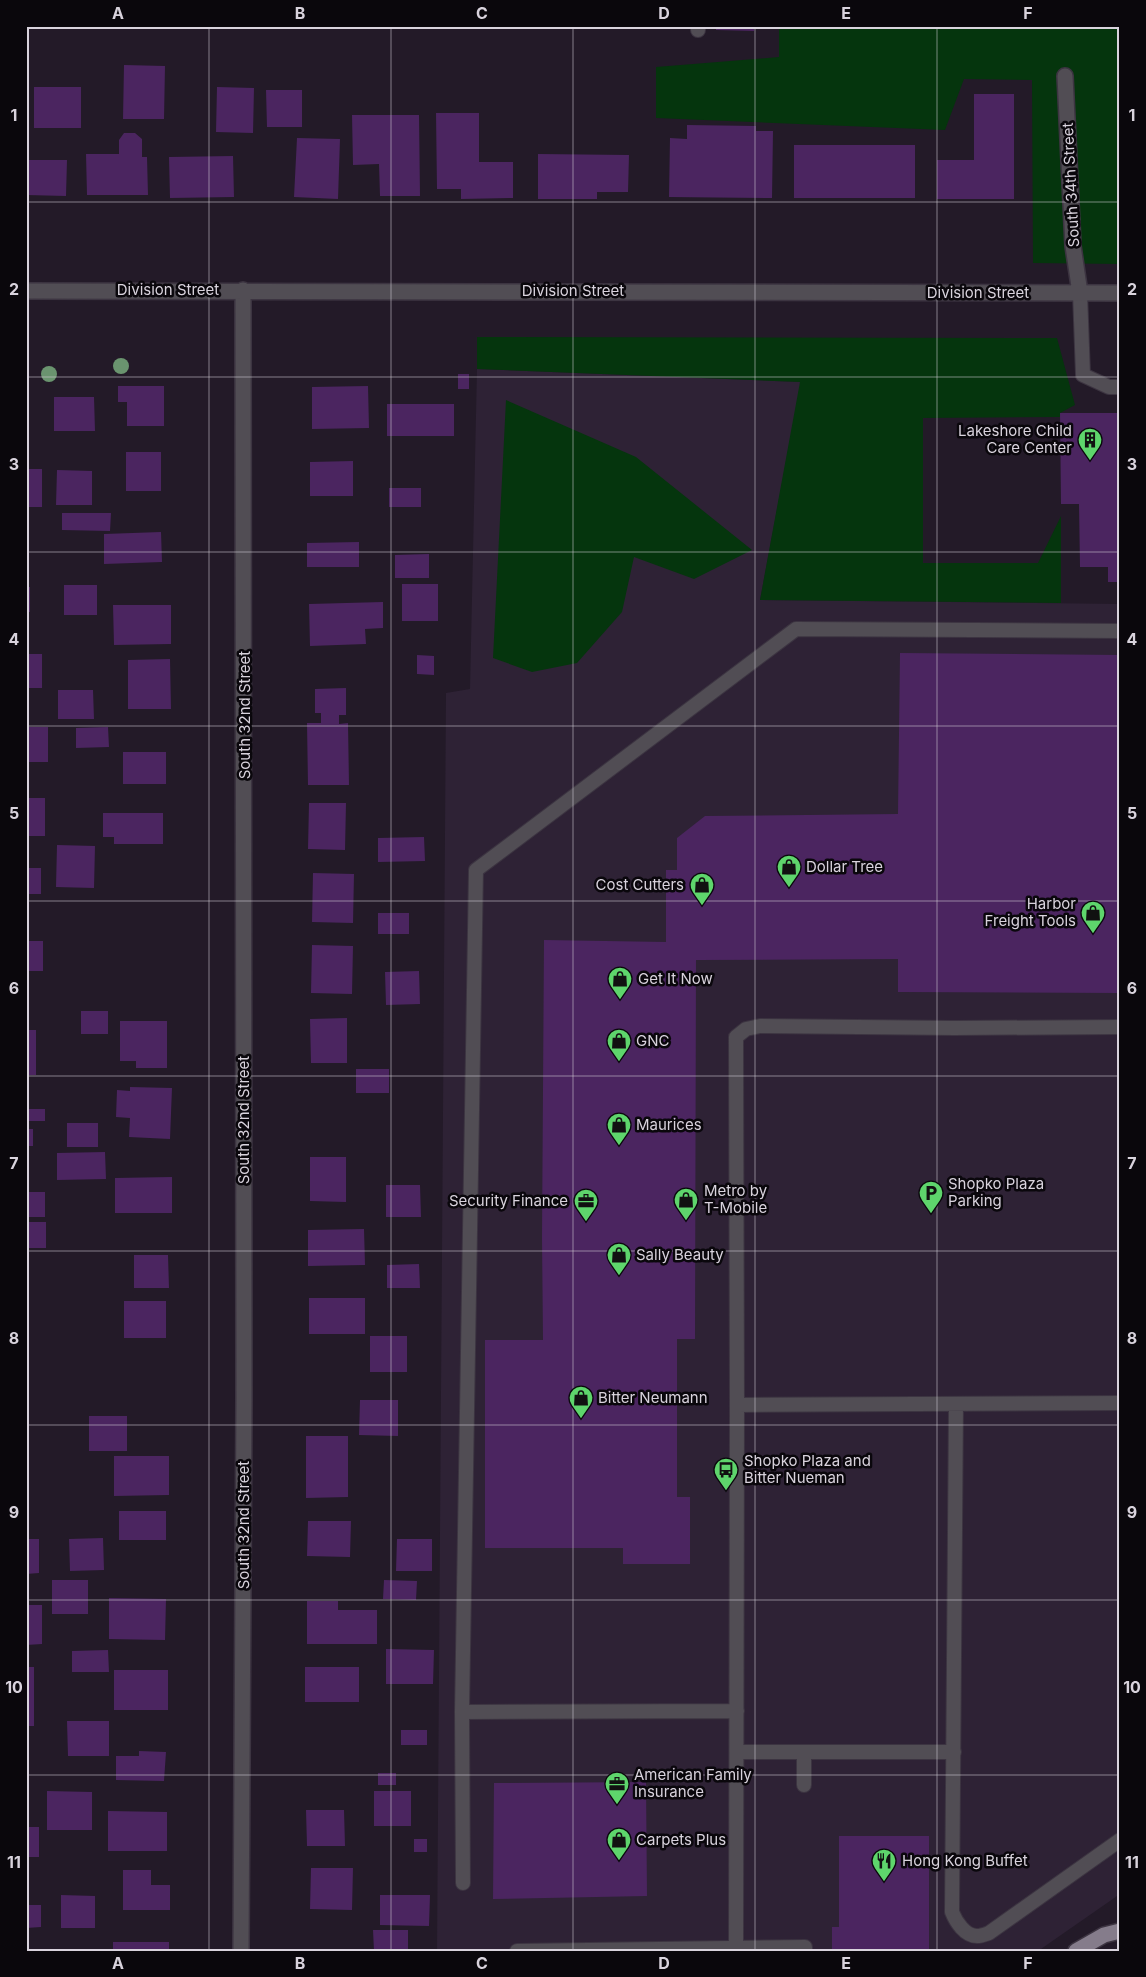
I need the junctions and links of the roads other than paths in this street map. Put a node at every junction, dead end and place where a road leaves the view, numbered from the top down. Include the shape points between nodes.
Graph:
1 (1065, 76) dead end
2 (26, 290) edge
3 (243, 290) junction
4 (1080, 293) junction
5 (1120, 293) edge
6 (1120, 386) edge
7 (1120, 631) edge
8 (1120, 1027) edge
9 (1120, 1402) edge
10 (737, 1404) junction
11 (956, 1404) junction
12 (737, 1711) junction
13 (462, 1712) junction
14 (737, 1752) junction
15 (804, 1752) junction
16 (954, 1752) junction
17 (804, 1785) dead end
18 (1120, 1840) edge
19 (463, 1883) dead end
20 (1120, 1931) edge
21 (736, 1949) edge
22 (560, 1950) edge
23 (241, 1951) edge
24 (517, 1951) edge
25 (805, 1951) edge
26 (1076, 1951) edge

1 - 4 street, South 34th Street via 1073,246
2 - 3 street, Division Street
3 - 4 street, Division Street
3 - 23 street, South 32nd Street
4 - 5 street, Division Street
4 - 6 lane via 1083,375 1110,387
7 - 13 lane via 796,629 476,870
8 - 10 lane via 760,1026 746,1029 736,1037
9 - 11 lane
10 - 11 lane
10 - 12 lane
11 - 16 lane
12 - 13 lane
12 - 14 lane
13 - 19 lane
14 - 15 lane
14 - 21 lane
15 - 16 lane
15 - 17 lane
16 - 18 lane via 952,1912 956,1923 969,1933 977,1936 989,1933
20 - 26 main road via 1104,1935
21 - 22 lane
21 - 25 lane via 805,1947
22 - 24 lane

